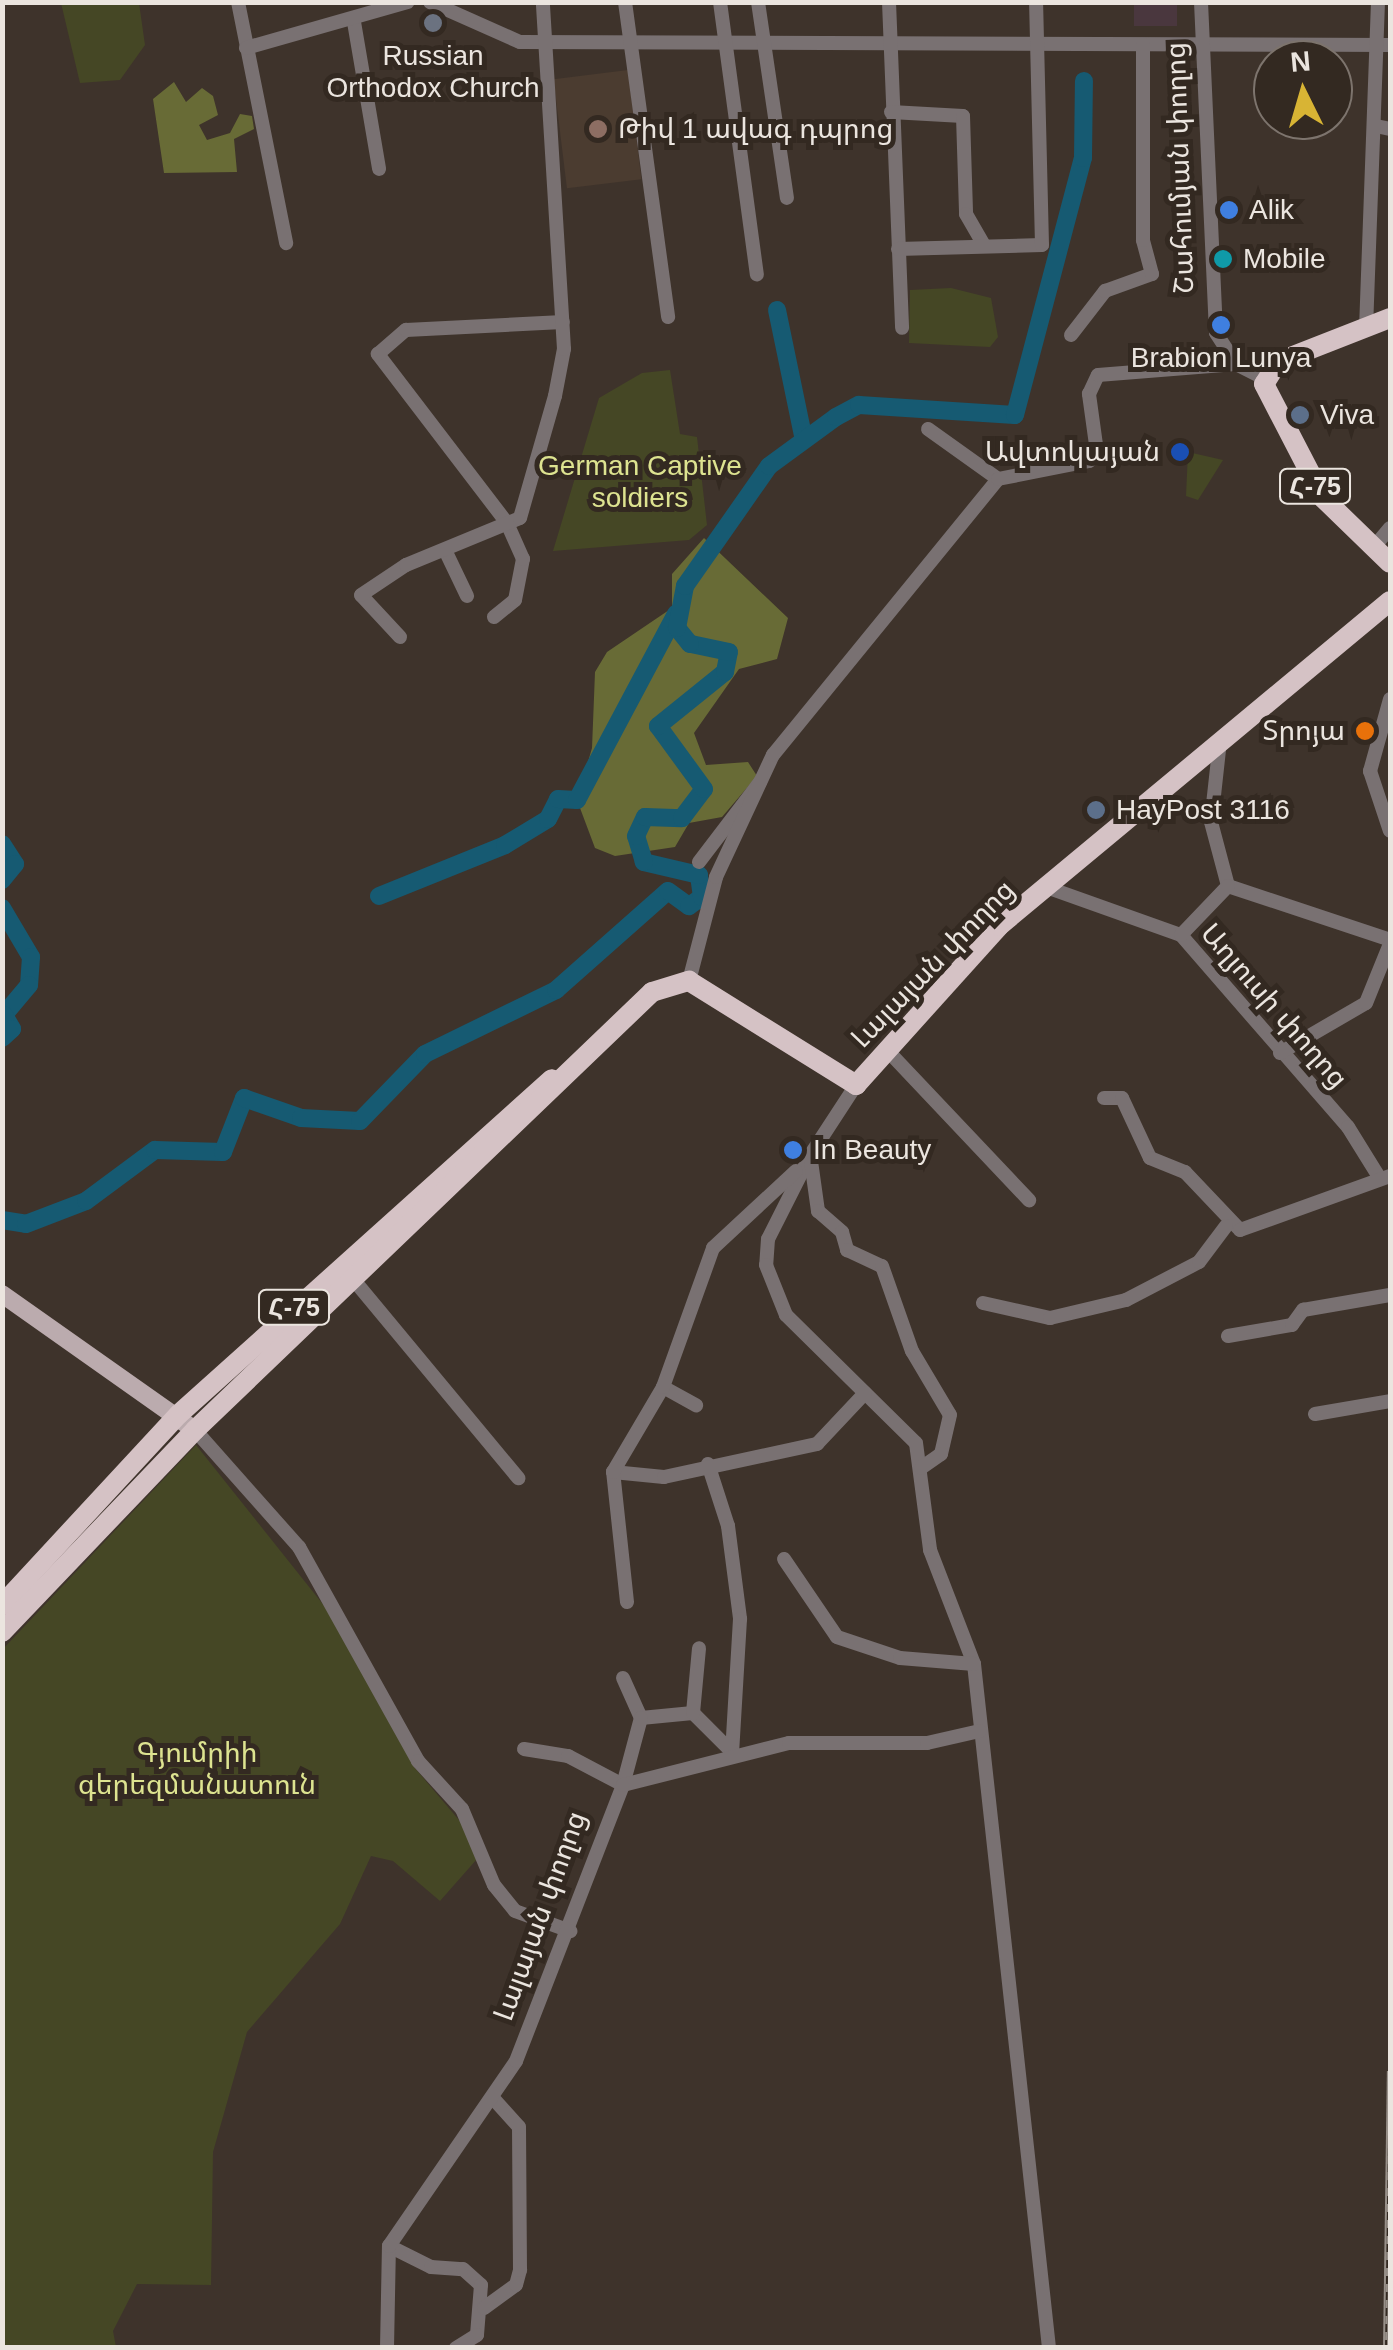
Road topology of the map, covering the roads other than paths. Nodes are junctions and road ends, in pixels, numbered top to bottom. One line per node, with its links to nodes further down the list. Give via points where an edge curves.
1 (238, 2): 22 (street)
2 (408, 2): 12 (street)
3 (430, 2): 16 (street, via 502,38)
4 (543, 2): 16 (street)
5 (624, 2): 13 (street)
6 (720, 2): 14 (street)
7 (758, 2): 15 (street)
8 (889, 2): 17 (street)
9 (1036, 2): 20 (street)
10 (1201, 2): 21 (street, Շահումյան փողոց)
11 (1378, 2): 19 (street)
12 (354, 22): 22 (street); 25 (street)
13 (630, 38): 14 (street); 16 (street); 31 (street)
14 (725, 40): 15 (street); 30 (street)
15 (763, 40): 17 (street); 26 (street)
16 (545, 41): 33 (street)
17 (890, 43): 20 (street); 23 (street)
18 (1143, 45): 20 (street); 21 (street); 36 (street, via 1143,240 1152,274 1104,291)
19 (1384, 45): 21 (street); 24 (street)
20 (1038, 46): 28 (street, via 1042,245)
21 (1202, 46): 37 (street, Շահումյան փողոց, via 1206,253 1216,333)
22 (246, 48): 27 (street)
23 (892, 112): 28 (street, via 963,116 966,214); 29 (street)
24 (1383, 127): 35 (street)
25 (379, 169)
26 (787, 198)
27 (286, 244)
28 (983, 244): 29 (street)
29 (898, 248): 34 (street)
30 (757, 274)
31 (668, 317)
32 (1390, 318): 35 (highway)
33 (564, 322): 41 (street, via 538,459 520,518); 41 (street, via 406,330 378,354)
34 (902, 328)
35 (1366, 329): 38 (highway, via 1278,362)
36 (1071, 336)
37 (1236, 364): 38 (street); 40 (street, via 1098,376 1089,394 1099,432 1089,461)
38 (1264, 378): 43 (highway, Հ-75, via 1323,498)
39 (928, 429): 40 (street)
40 (998, 479): 52 (street)
41 (507, 522): 44 (street); 48 (street, via 524,559 515,600)
42 (1390, 528): 43 (street)
43 (1374, 547): 45 (highway, Հ-75)
44 (445, 550): 46 (street); 49 (street, via 361,595)
45 (1390, 563)
46 (467, 596)
47 (1390, 601): 51 (highway, Լալայան փողոց)
48 (494, 618)
49 (400, 637)
50 (1390, 700): 53 (street, via 1370,771)
51 (1220, 741): 55 (street, via 1212,822); 56 (highway, Լալայան փողոց)
52 (761, 782): 54 (street); 59 (street, via 716,877)
53 (1390, 831)
54 (699, 862)
55 (1228, 886): 57 (street); 58 (street)
56 (1046, 887): 57 (street, Աղյուսի փողոց); 61 (highway, Լալայան փողոց)
57 (1181, 936): 62 (street, Աղյուսի փողոց)
58 (1390, 942): 62 (street, via 1366,1003)
59 (689, 981): 60 (highway, Հ-75, via 652,992); 63 (highway)
60 (609, 1034): 69 (highway, Հ-75); 78 (highway, Հ-75, via 480,1134)
61 (887, 1050): 63 (highway, Լալայան փողոց); 67 (street)
62 (1280, 1052): 66 (street, Աղյուսի փողոց)
63 (856, 1085): 65 (street, Լալայան փողոց)
64 (1104, 1098): 68 (street, via 1122,1098 1150,1158 1185,1172)
65 (811, 1154): 74 (street, Լալայան փողոց, via 752,1220 713,1248); 75 (street, Լալայան փողոց, via 768,1240 770,1291); 82 (street, via 818,1212 842,1232 846,1250 882,1266 912,1351 950,1415 941,1454)
66 (1384, 1176): 68 (street, Աղյուսի փողոց, via 1240,1230)
67 (1029, 1200)
68 (1226, 1226): 72 (street, via 1199,1262 1126,1300 1050,1318)
69 (353, 1278): 80 (highway, Հ-75); 84 (street)
70 (2, 1294): 78 (main road)
71 (1390, 1295): 73 (street, via 1303,1310 1292,1325)
72 (983, 1303)
73 (1228, 1336)
74 (662, 1387): 77 (street); 83 (street, Լալայան փողոց)
75 (865, 1392): 81 (street, via 831,1438); 82 (street, Լալայան փողոց, via 905,1426)
76 (1390, 1401): 79 (street)
77 (696, 1404)
78 (178, 1414): 80 (main road); 87 (highway, Հ-75)
79 (1315, 1414)
80 (194, 1430): 88 (highway, Հ-75); 98 (street, via 298,1547 418,1762 462,1809 494,1885 515,1910)
81 (708, 1464): 83 (street, via 664,1477); 96 (street, via 728,1526 740,1618)
82 (921, 1468): 90 (street, Լալայան փողոց, via 930,1550)
83 (613, 1472): 86 (street)
84 (518, 1478)
85 (784, 1560): 90 (street, via 837,1637 900,1658)
86 (627, 1602)
87 (2, 1604)
88 (2, 1632)
89 (699, 1648): 92 (street)
90 (974, 1664): 94 (street, Լալայան փողոց)
91 (623, 1678): 93 (street)
92 (692, 1714): 93 (street); 96 (street)
93 (641, 1718): 97 (street, Լալայան փողոց)
94 (980, 1732): 96 (street, via 927,1743 833,1740); 104 (street, Լալայան փողոց)
95 (524, 1750): 97 (street, via 568,1756)
96 (732, 1752): 97 (street)
97 (623, 1785): 98 (street, Լալայան փողոց)
98 (570, 1931): 99 (street, Լալայան փողոց)
99 (492, 2098): 100 (street, Լալայան փողոց); 101 (street, via 519,2127 520,2270 516,2285)
100 (389, 2246): 101 (street, via 432,2267 463,2269 481,2285); 102 (street)
101 (484, 2308): 103 (street, via 476,2335)
102 (387, 2348)
103 (456, 2348)
104 (1049, 2348)

